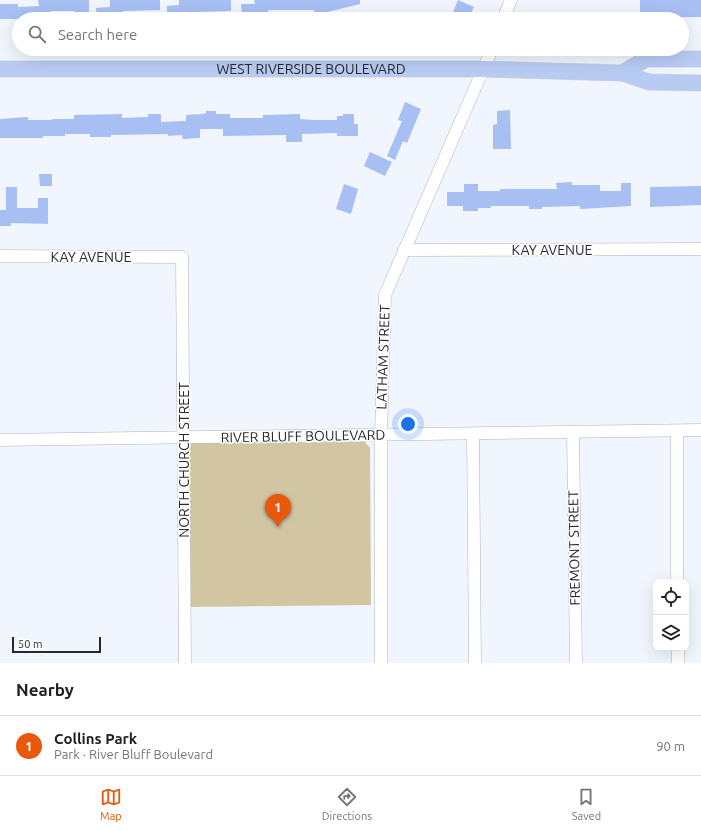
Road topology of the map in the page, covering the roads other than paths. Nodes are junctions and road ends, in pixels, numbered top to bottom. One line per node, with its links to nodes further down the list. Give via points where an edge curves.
1 (511, 0): 2 (street)
2 (506, 12)
3 (489, 56): 6 (street, LATHAM STREET)
4 (701, 59): 7 (main road, via 646,59)
5 (0, 69): 6 (main road, WEST RIVERSIDE BOULEVARD)
6 (484, 69): 7 (main road, WEST RIVERSIDE BOULEVARD); 10 (street, LATHAM STREET)
7 (622, 73): 8 (main road, WEST RIVERSIDE BOULEVARD, via 649,82)
8 (701, 83)
9 (701, 249): 10 (street, KAY AVENUE)
10 (404, 250): 17 (street, LATHAM STREET, via 385,296)
11 (0, 256): 12 (street, KAY AVENUE)
12 (182, 257): 18 (street, NORTH CHURCH STREET)
13 (701, 430): 14 (street, RIVER BLUFF BOULEVARD)
14 (677, 431): 15 (street, RIVER BLUFF BOULEVARD); 20 (street)
15 (573, 432): 16 (street, RIVER BLUFF BOULEVARD); 25 (street, FREMONT STREET)
16 (473, 434): 17 (street, RIVER BLUFF BOULEVARD); 24 (street)
17 (381, 435): 18 (street, RIVER BLUFF BOULEVARD); 23 (street, LATHAM STREET)
18 (184, 438): 19 (street, RIVER BLUFF BOULEVARD); 22 (street, NORTH CHURCH STREET)
19 (0, 440)
20 (677, 579)
21 (678, 651): 26 (street)
22 (184, 663)
23 (381, 663)
24 (476, 663)
25 (576, 663)
26 (678, 663)

